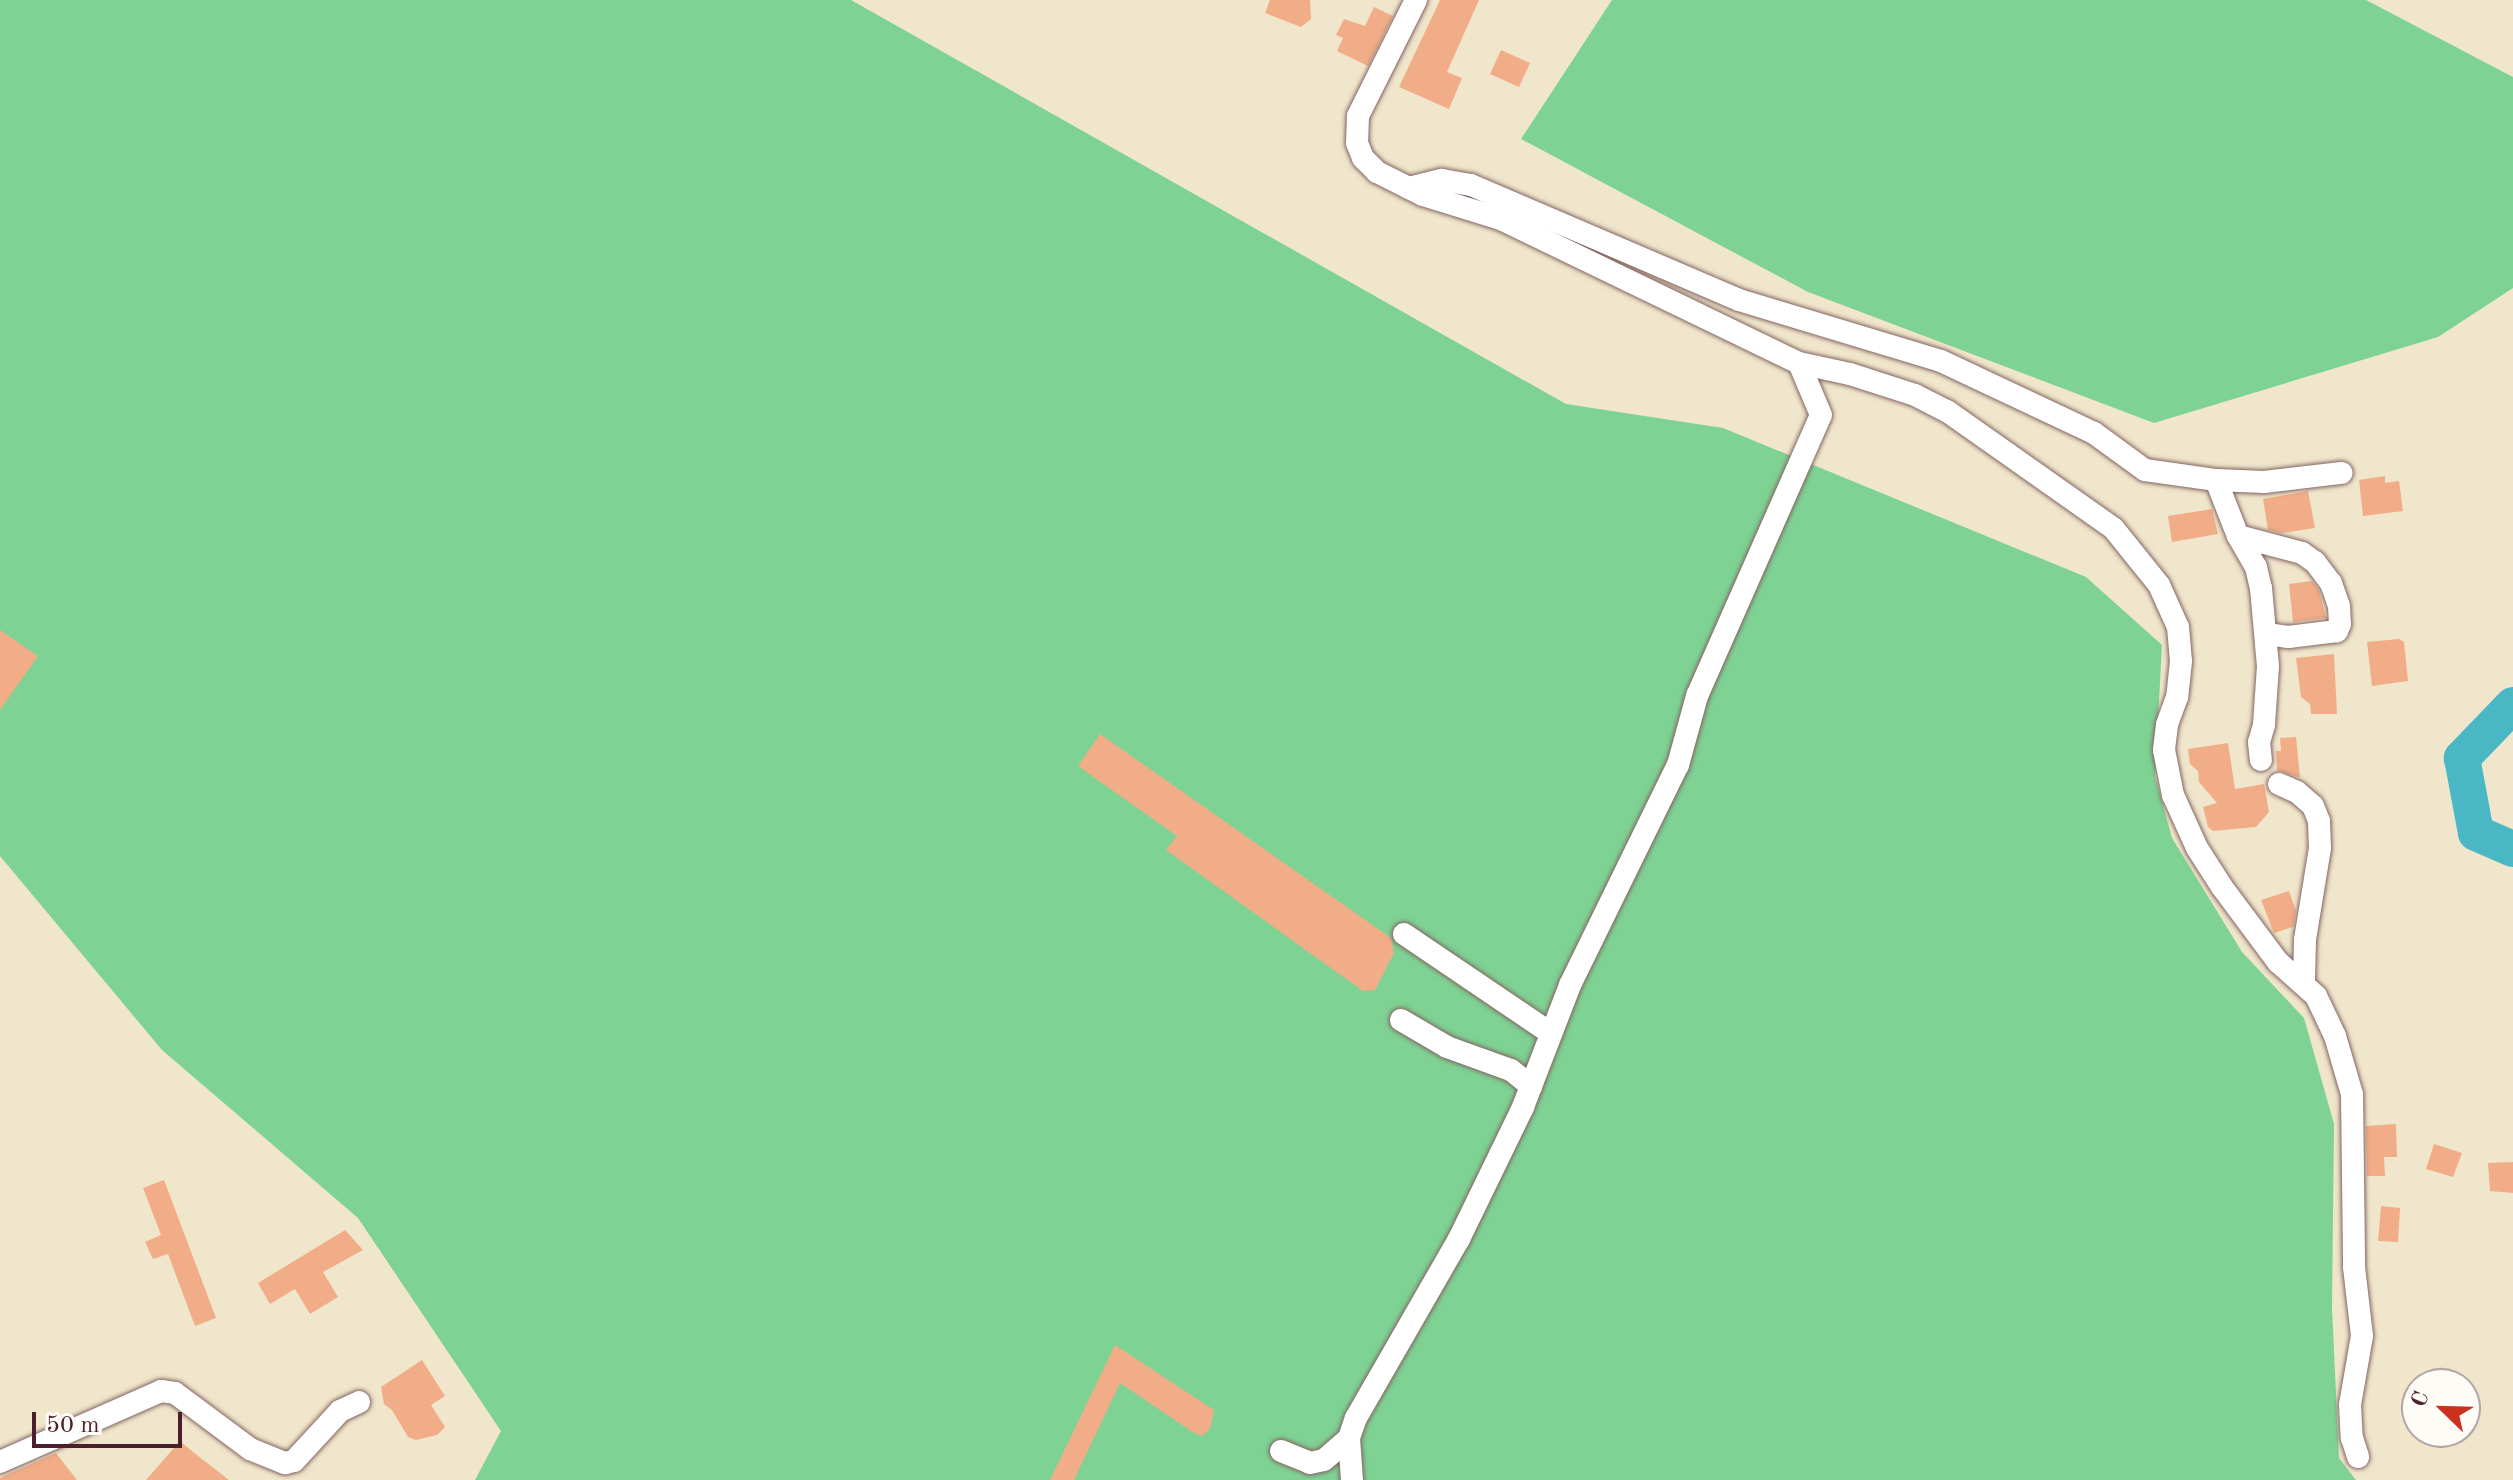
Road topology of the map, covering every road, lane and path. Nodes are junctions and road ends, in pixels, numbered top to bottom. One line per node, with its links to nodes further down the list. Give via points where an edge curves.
1 (1416, 0): 2 (street, via 1358,116 1360,150 1377,172)
2 (1409, 188): 3 (street, via 1501,219); 5 (street, via 1442,180 1471,185 1739,300 1941,361 2094,433 2145,470)
3 (1799, 363): 11 (street, via 1915,395 1947,411 2114,529 2141,559 2178,627 2177,697 2164,750 2173,795 2222,887 2278,962); 13 (street, via 1821,415 1697,696 1678,765)
4 (2341, 473): 5 (street, via 2264,482)
5 (2216, 480): 6 (street)
6 (2238, 536): 7 (street, via 2256,567); 7 (street, via 2302,553 2315,562 2339,606 2337,631)
7 (2266, 634): 8 (street)
8 (2261, 760)
9 (2279, 784): 11 (street, via 2313,806 2319,821)
10 (1404, 934): 13 (street)
11 (2304, 981): 18 (street, via 2335,1036 2352,1094 2354,1267 2362,1336 2350,1405)
12 (1401, 1020): 14 (street, via 1447,1047 1511,1070)
13 (1550, 1033): 14 (street)
14 (1531, 1086): 16 (street, via 1459,1239)
15 (359, 1402): 19 (street, via 340,1411 294,1461 285,1463 250,1449 175,1393 161,1391)
16 (1349, 1438): 17 (street, via 1324,1460 1310,1463); 20 (street)
17 (1281, 1451)
18 (2358, 1457)
19 (0, 1462)
20 (1352, 1480)

